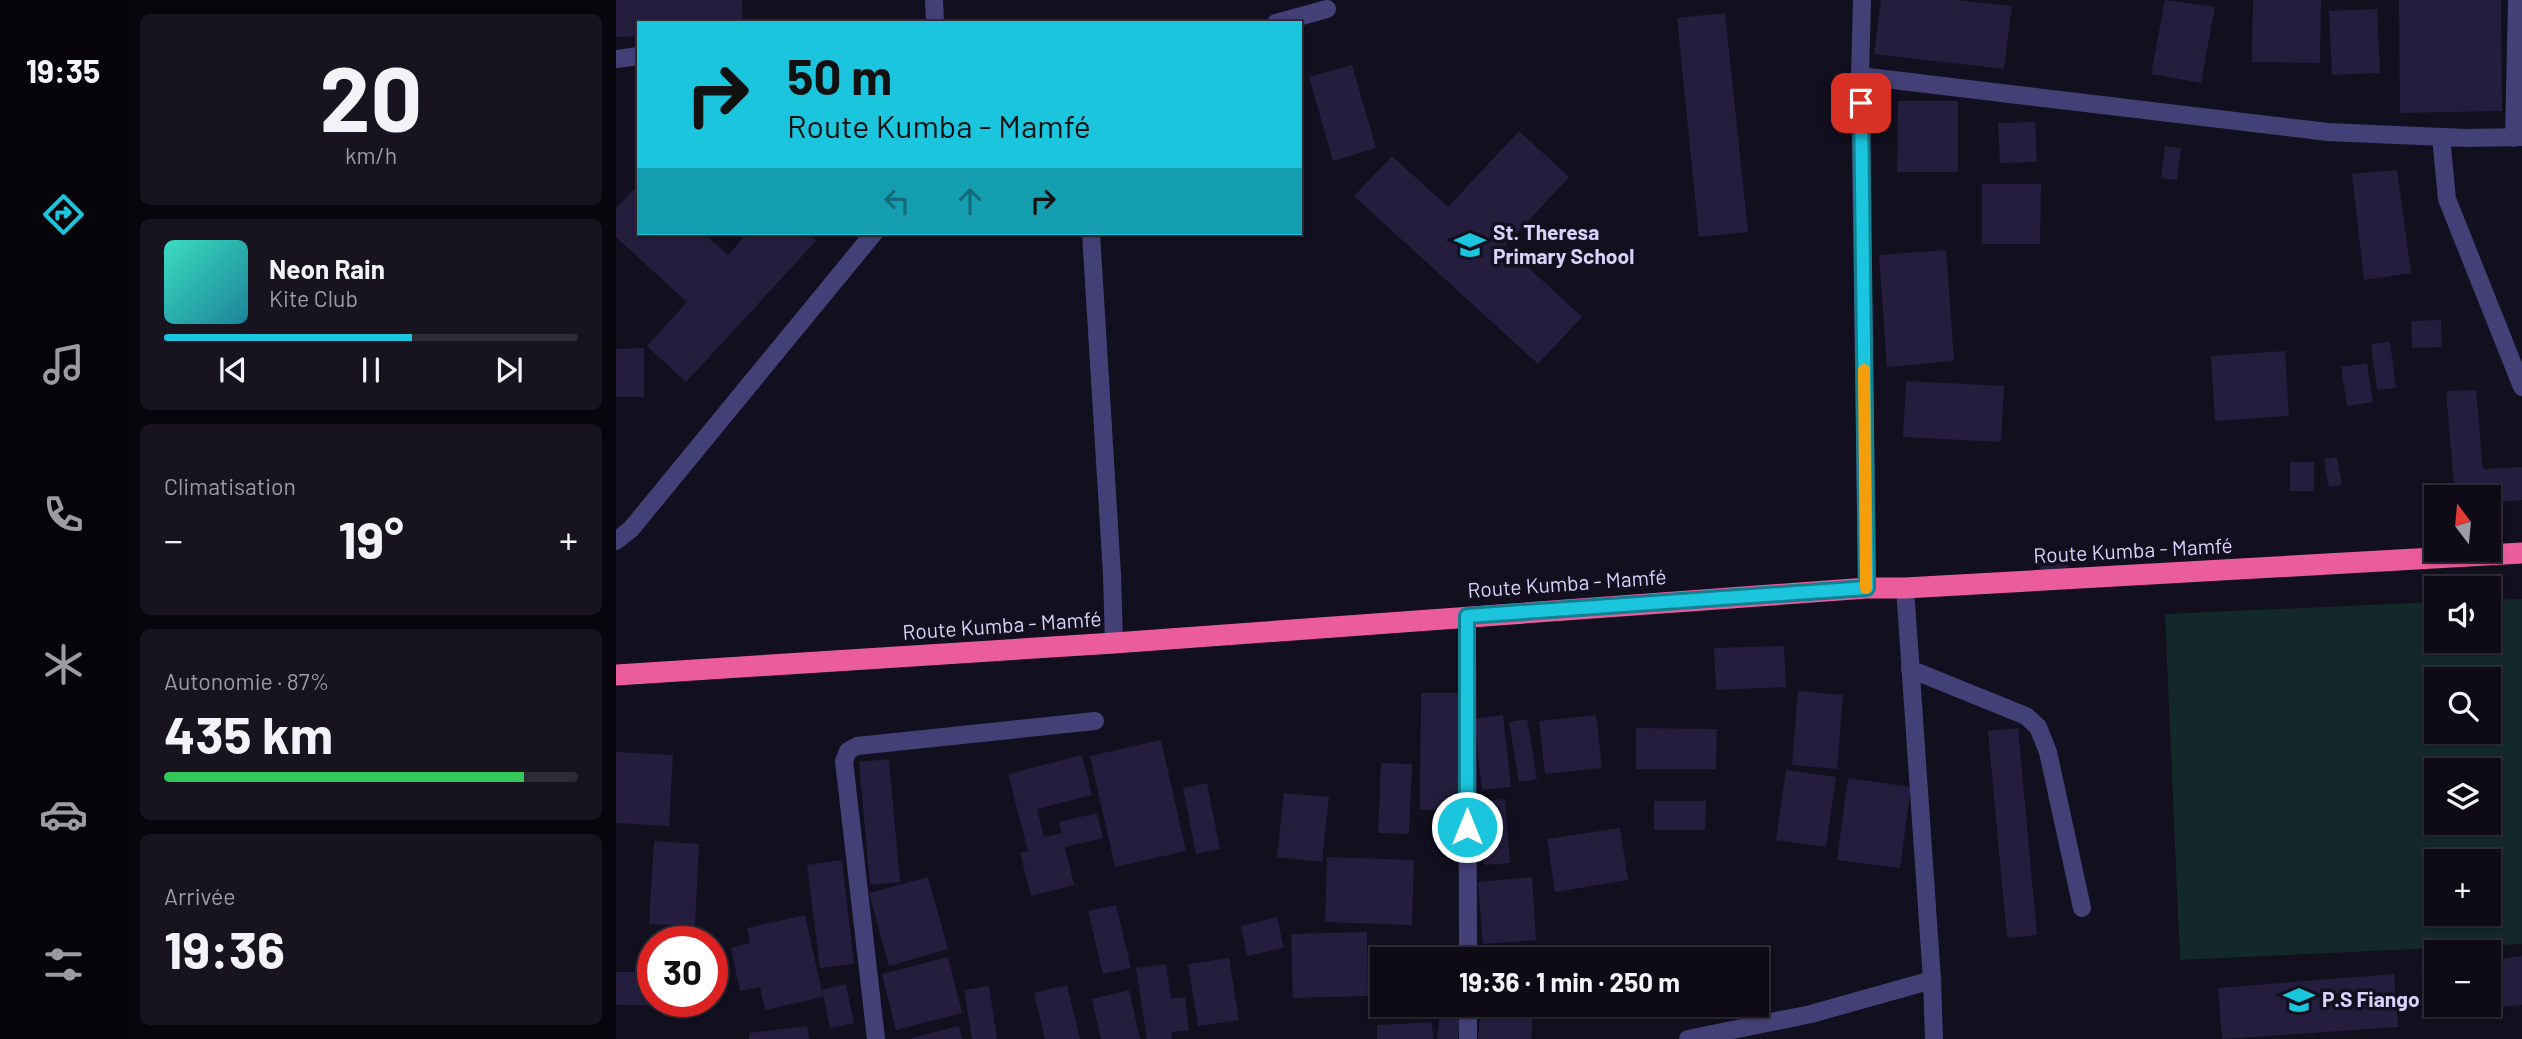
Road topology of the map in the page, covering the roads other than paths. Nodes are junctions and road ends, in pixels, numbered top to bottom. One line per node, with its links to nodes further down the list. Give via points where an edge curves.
1 (934, 0): 5 (street)
2 (1862, 0): 9 (street)
3 (2517, 0): 11 (street)
4 (1327, 9): 6 (street)
5 (935, 21)
6 (1283, 21)
7 (637, 56): 8 (street)
8 (616, 59)
9 (1860, 76): 10 (street, via 2328,132); 17 (street)
10 (2441, 137): 11 (street); 14 (street, via 2447,199)
11 (2518, 137)
12 (872, 235): 15 (street, via 631,529)
13 (1091, 235): 20 (street)
14 (2522, 387)
15 (616, 541)
16 (2522, 553): 18 (highway, Route Kumba - Mamfé)
17 (1867, 588): 18 (highway, Route Kumba - Mamfé); 19 (highway, Route Kumba - Mamfé)
18 (1905, 588): 21 (street)
19 (1467, 616): 20 (highway, Route Kumba - Mamfé); 25 (street)
20 (1114, 643): 22 (highway, Route Kumba - Mamfé)
21 (1910, 669): 24 (street, via 2026,716 2038,727 2049,752); 26 (street)
22 (616, 676)
23 (1095, 721): 28 (street, via 858,746 848,751 844,761)
24 (2081, 908)
25 (1468, 947)
26 (1932, 980): 30 (street, via 1811,1014); 31 (street)
27 (1468, 1017): 29 (street)
28 (876, 1039)
29 (1468, 1039)
30 (1688, 1039)
31 (1934, 1039)

